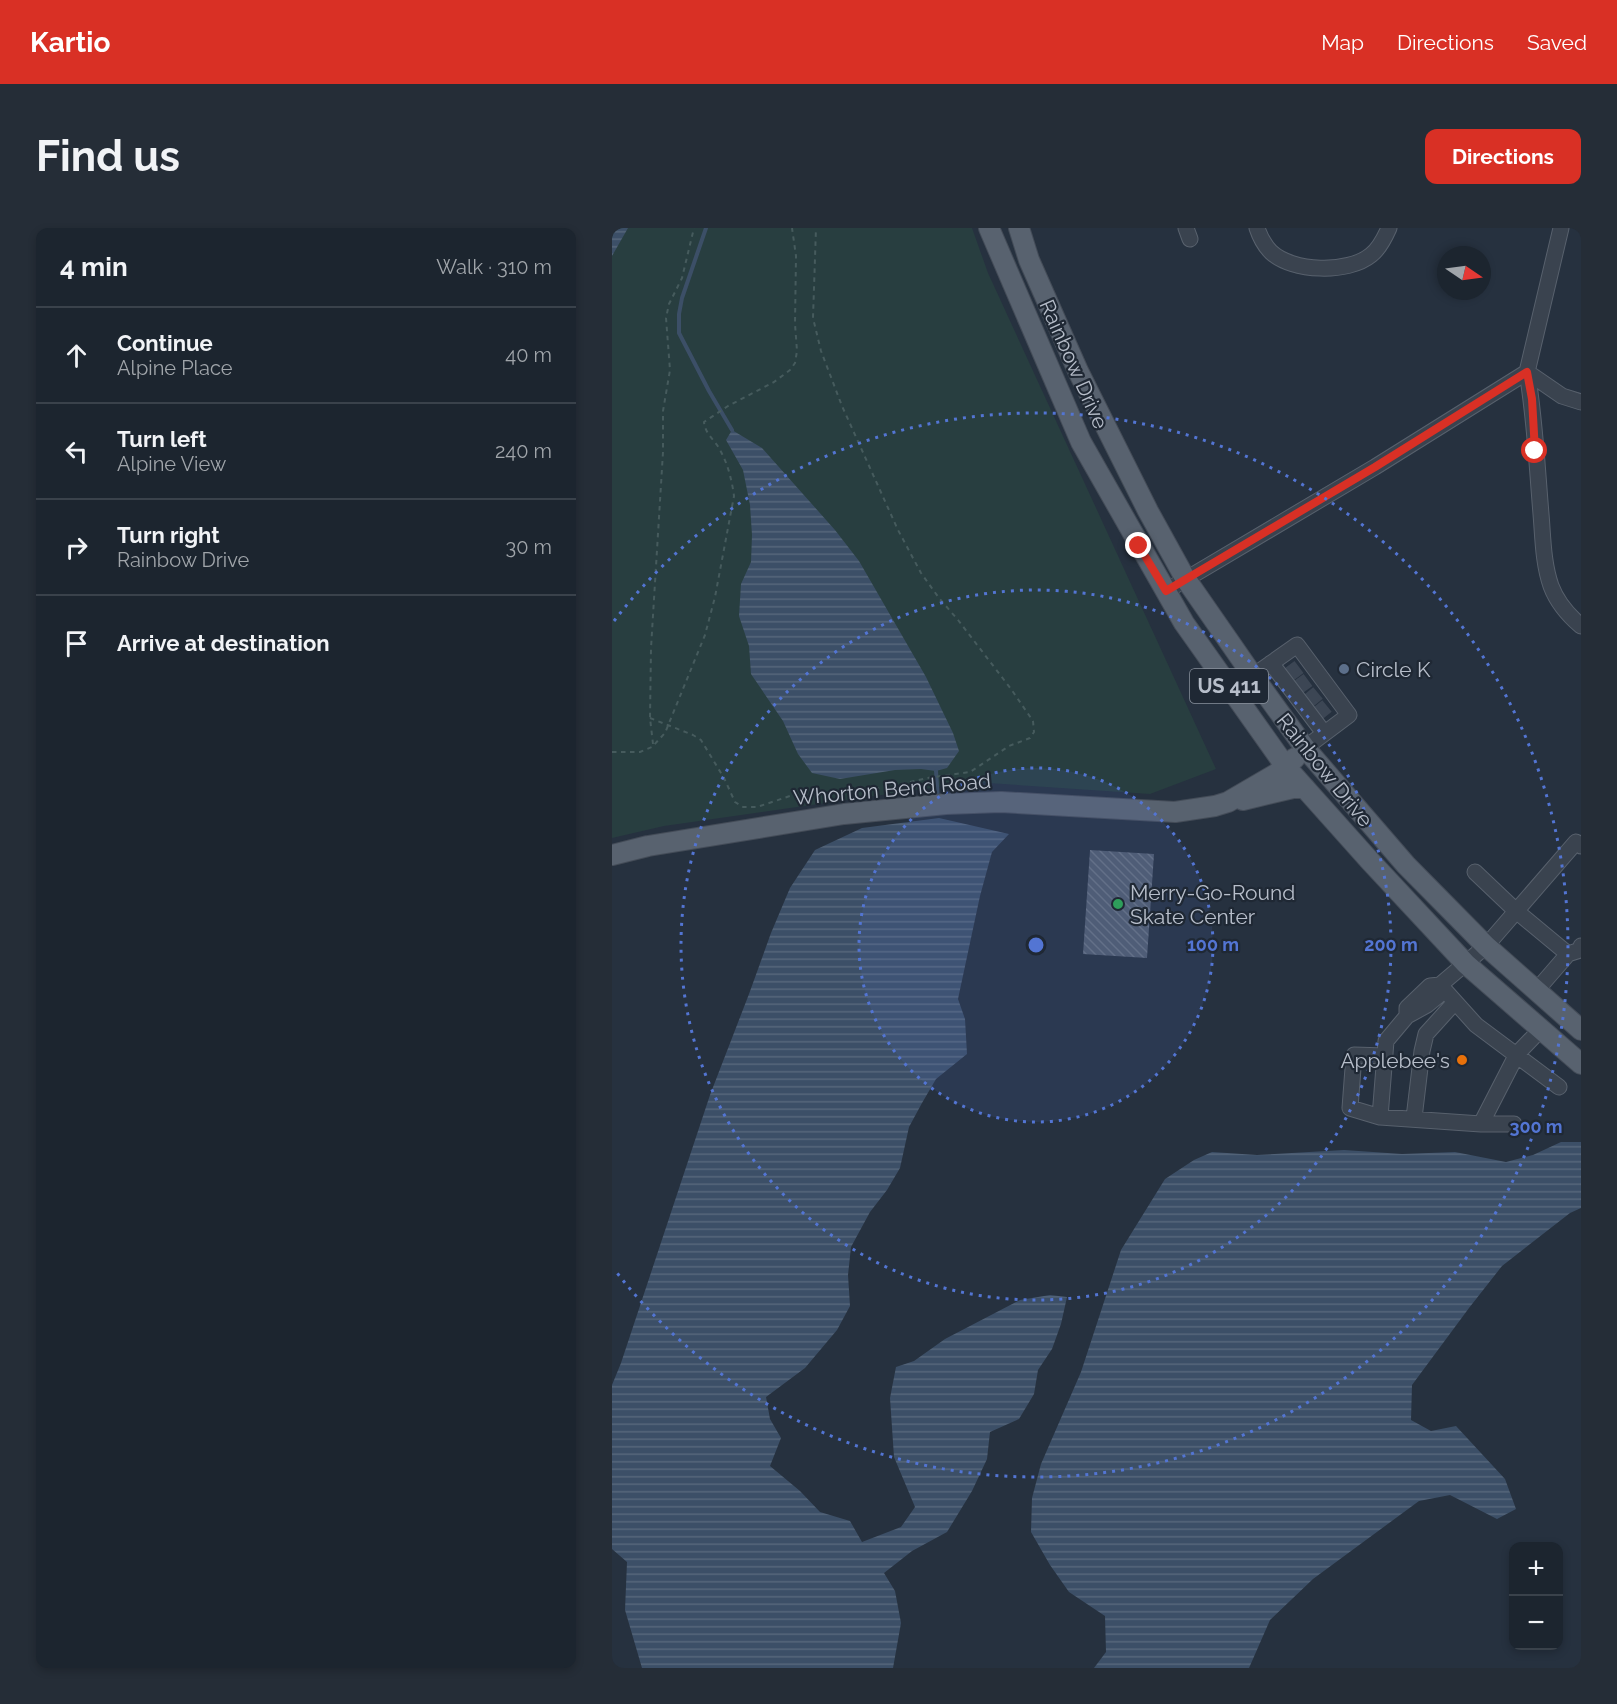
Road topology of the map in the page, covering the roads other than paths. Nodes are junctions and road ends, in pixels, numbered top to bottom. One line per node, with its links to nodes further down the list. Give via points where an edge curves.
1 (989, 228): 9 (main road, Rainbow Drive / US 411, via 1082,442)
2 (1019, 228): 8 (main road, Rainbow Drive / US 411, via 1029,260 1078,370)
3 (1257, 228): 4 (street, via 1271,252 1285,261 1339,269 1371,255)
4 (1389, 228)
5 (1561, 228): 6 (street)
6 (1527, 372): 7 (street, via 1562,396); 8 (street); 10 (street, via 1544,557 1558,600)
7 (1581, 402)
8 (1185, 579): 9 (street); 12 (main road, Rainbow Drive / US 411)
9 (1166, 591): 17 (main road, Rainbow Drive / US 411, via 1184,623)
10 (1581, 626)
11 (1271, 663): 12 (street); 13 (street); 13 (street, via 1297,645)
12 (1253, 676): 16 (main road, Rainbow Drive / US 411)
13 (1299, 677): 14 (street); 14 (street)
14 (1319, 703): 15 (street); 15 (street, via 1349,715)
15 (1324, 733): 16 (street)
16 (1305, 748): 17 (main road, Whorton Bend Road); 24 (main road, Rainbow Drive / US 411, via 1406,865)
17 (1286, 767): 18 (main road, Rainbow Drive / US 411); 19 (main road, Whorton Bend Road)
18 (1305, 788): 19 (main road); 26 (main road, Rainbow Drive / US 411)
19 (1228, 802): 21 (main road, Whorton Bend Road, via 1176,812 1001,802 946,804 844,814 657,844)
20 (1581, 846): 23 (street, via 1576,842)
21 (612, 855)
22 (1475, 872): 23 (street)
23 (1515, 910): 24 (street); 25 (street)
24 (1486, 945): 26 (street); 28 (main road, Rainbow Drive / US 411)
25 (1575, 950): 28 (street)
26 (1466, 964): 27 (street); 30 (main road, Rainbow Drive / US 411)
27 (1440, 985): 29 (street); 33 (street, via 1430,986 1407,1008 1407,1016 1386,1041)
28 (1536, 991): 31 (main road, Rainbow Drive / US 411)
29 (1455, 1002): 32 (street, via 1476,1025); 37 (street, via 1426,1034)
30 (1541, 1029): 32 (street); 34 (main road, Rainbow Drive / US 411)
31 (1581, 1030)
32 (1517, 1054): 35 (street); 38 (street)
33 (1385, 1056): 36 (street); 36 (street, via 1354,1055 1353,1065 1350,1108)
34 (1581, 1064)
35 (1559, 1087)
36 (1380, 1117): 37 (street)
37 (1414, 1118): 38 (street)
38 (1481, 1124): 39 (street)
39 (1514, 1124)

